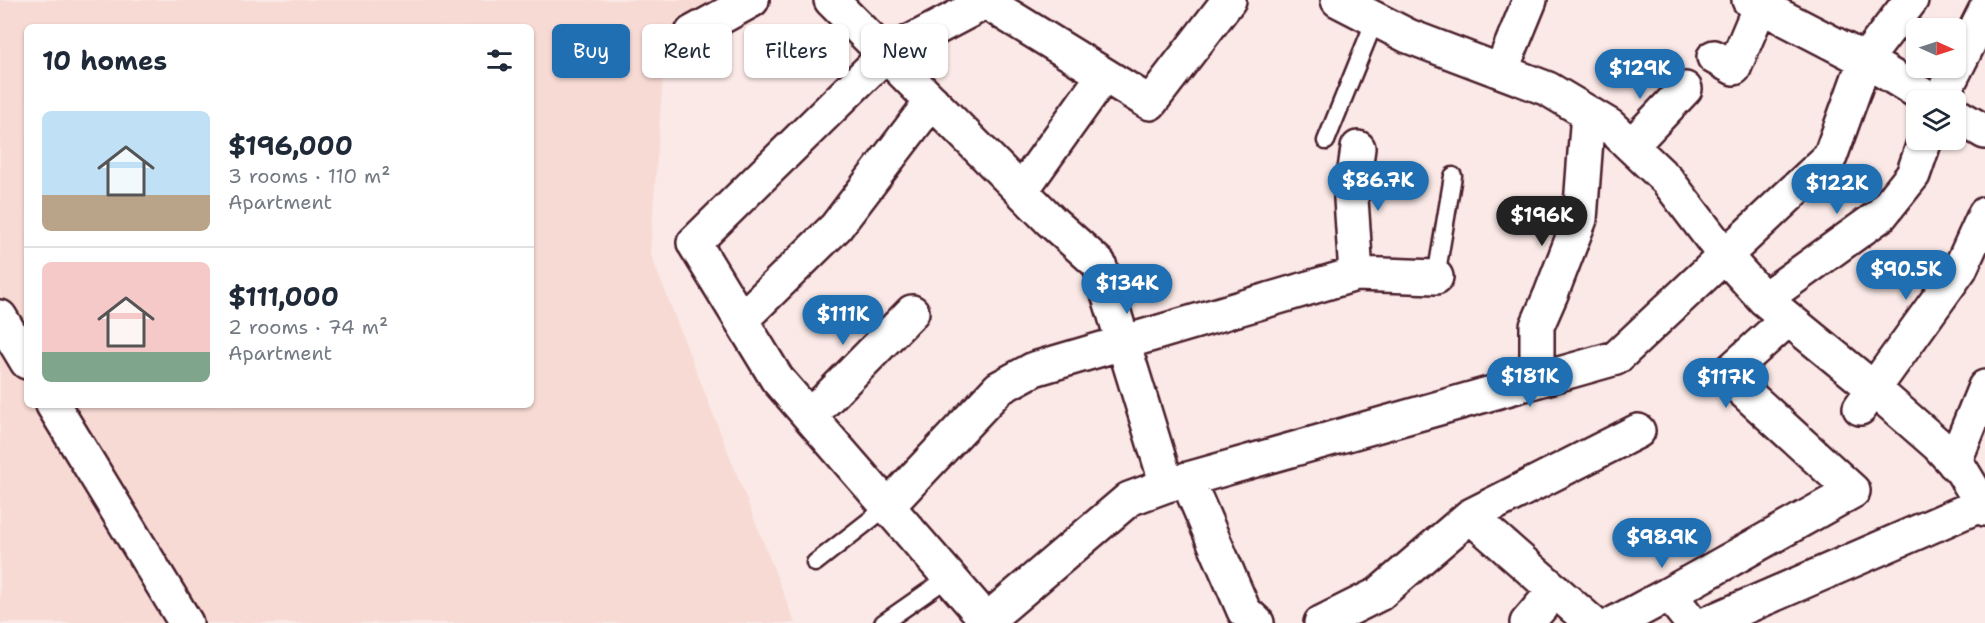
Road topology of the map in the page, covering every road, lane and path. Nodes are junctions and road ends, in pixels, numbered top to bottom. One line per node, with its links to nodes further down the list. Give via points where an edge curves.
1 (752, 0): 11 (street)
2 (831, 0): 13 (street)
3 (1229, 0): 17 (street, via 1150,103)
4 (1338, 0): 10 (street)
5 (1530, 0): 16 (street)
6 (1911, 0): 15 (street)
7 (986, 1): 12 (street); 17 (street)
8 (1758, 2): 14 (street, via 1734,68); 15 (street)
9 (1985, 11): 22 (street)
10 (1375, 20): 16 (street); 27 (lane)
11 (708, 24)
12 (943, 24)
13 (861, 31)
14 (1714, 57)
15 (1865, 60): 21 (street); 34 (street, via 1830,158)
16 (1501, 71): 24 (street, via 1548,89)
17 (1104, 75): 32 (street)
18 (862, 78): 40 (street, via 694,243)
19 (908, 78): 23 (street)
20 (1685, 89): 28 (street)
21 (1914, 90)
22 (1945, 90)
23 (932, 101): 32 (street); 40 (street, via 836,227)
24 (1588, 113): 28 (street, via 1610,126); 43 (street, via 1580,219 1537,326)
25 (1966, 121): 26 (street)
26 (1985, 132)
27 (1326, 141)
28 (1631, 146): 34 (street, via 1667,180)
29 (1358, 148): 35 (street, via 1351,199)
30 (1921, 150): 37 (street, via 1913,174 1881,215)
31 (1453, 176): 36 (lane)
32 (1021, 191): 41 (street, via 1099,264)
33 (1985, 214): 45 (street, via 1960,269)
34 (1725, 256): 37 (street); 43 (street, via 1616,358)
35 (1356, 274): 36 (street); 41 (street)
36 (1436, 277)
37 (1776, 309): 45 (street); 57 (street, via 1726,375 1853,490)
38 (912, 312): 47 (street)
39 (0, 317): 42 (street)
40 (741, 320): 47 (street, via 777,379)
41 (1123, 343): 50 (street); 51 (street, via 1034,369 999,388)
42 (24, 357)
43 (1537, 380): 50 (street)
44 (1985, 387): 49 (street)
45 (1867, 399): 49 (street, via 1938,445)
46 (55, 408): 60 (street)
47 (810, 416): 51 (street)
48 (1638, 431): 53 (street)
49 (1954, 463): 52 (street)
50 (1177, 482): 58 (street); 59 (street, via 1130,499)
51 (888, 506): 54 (lane); 55 (street)
52 (1984, 507): 67 (street)
53 (1470, 516): 56 (street); 62 (street, via 1379,594)
54 (815, 563)
55 (949, 577): 59 (street); 61 (lane)
56 (1555, 590): 63 (street); 64 (street)
57 (1669, 594): 65 (street); 66 (street)
58 (1243, 619)
59 (988, 621)
60 (186, 623)
61 (883, 623)
62 (1320, 623)
63 (1527, 623)
64 (1592, 623)
65 (1615, 623)
66 (1692, 623)
67 (1708, 623)

